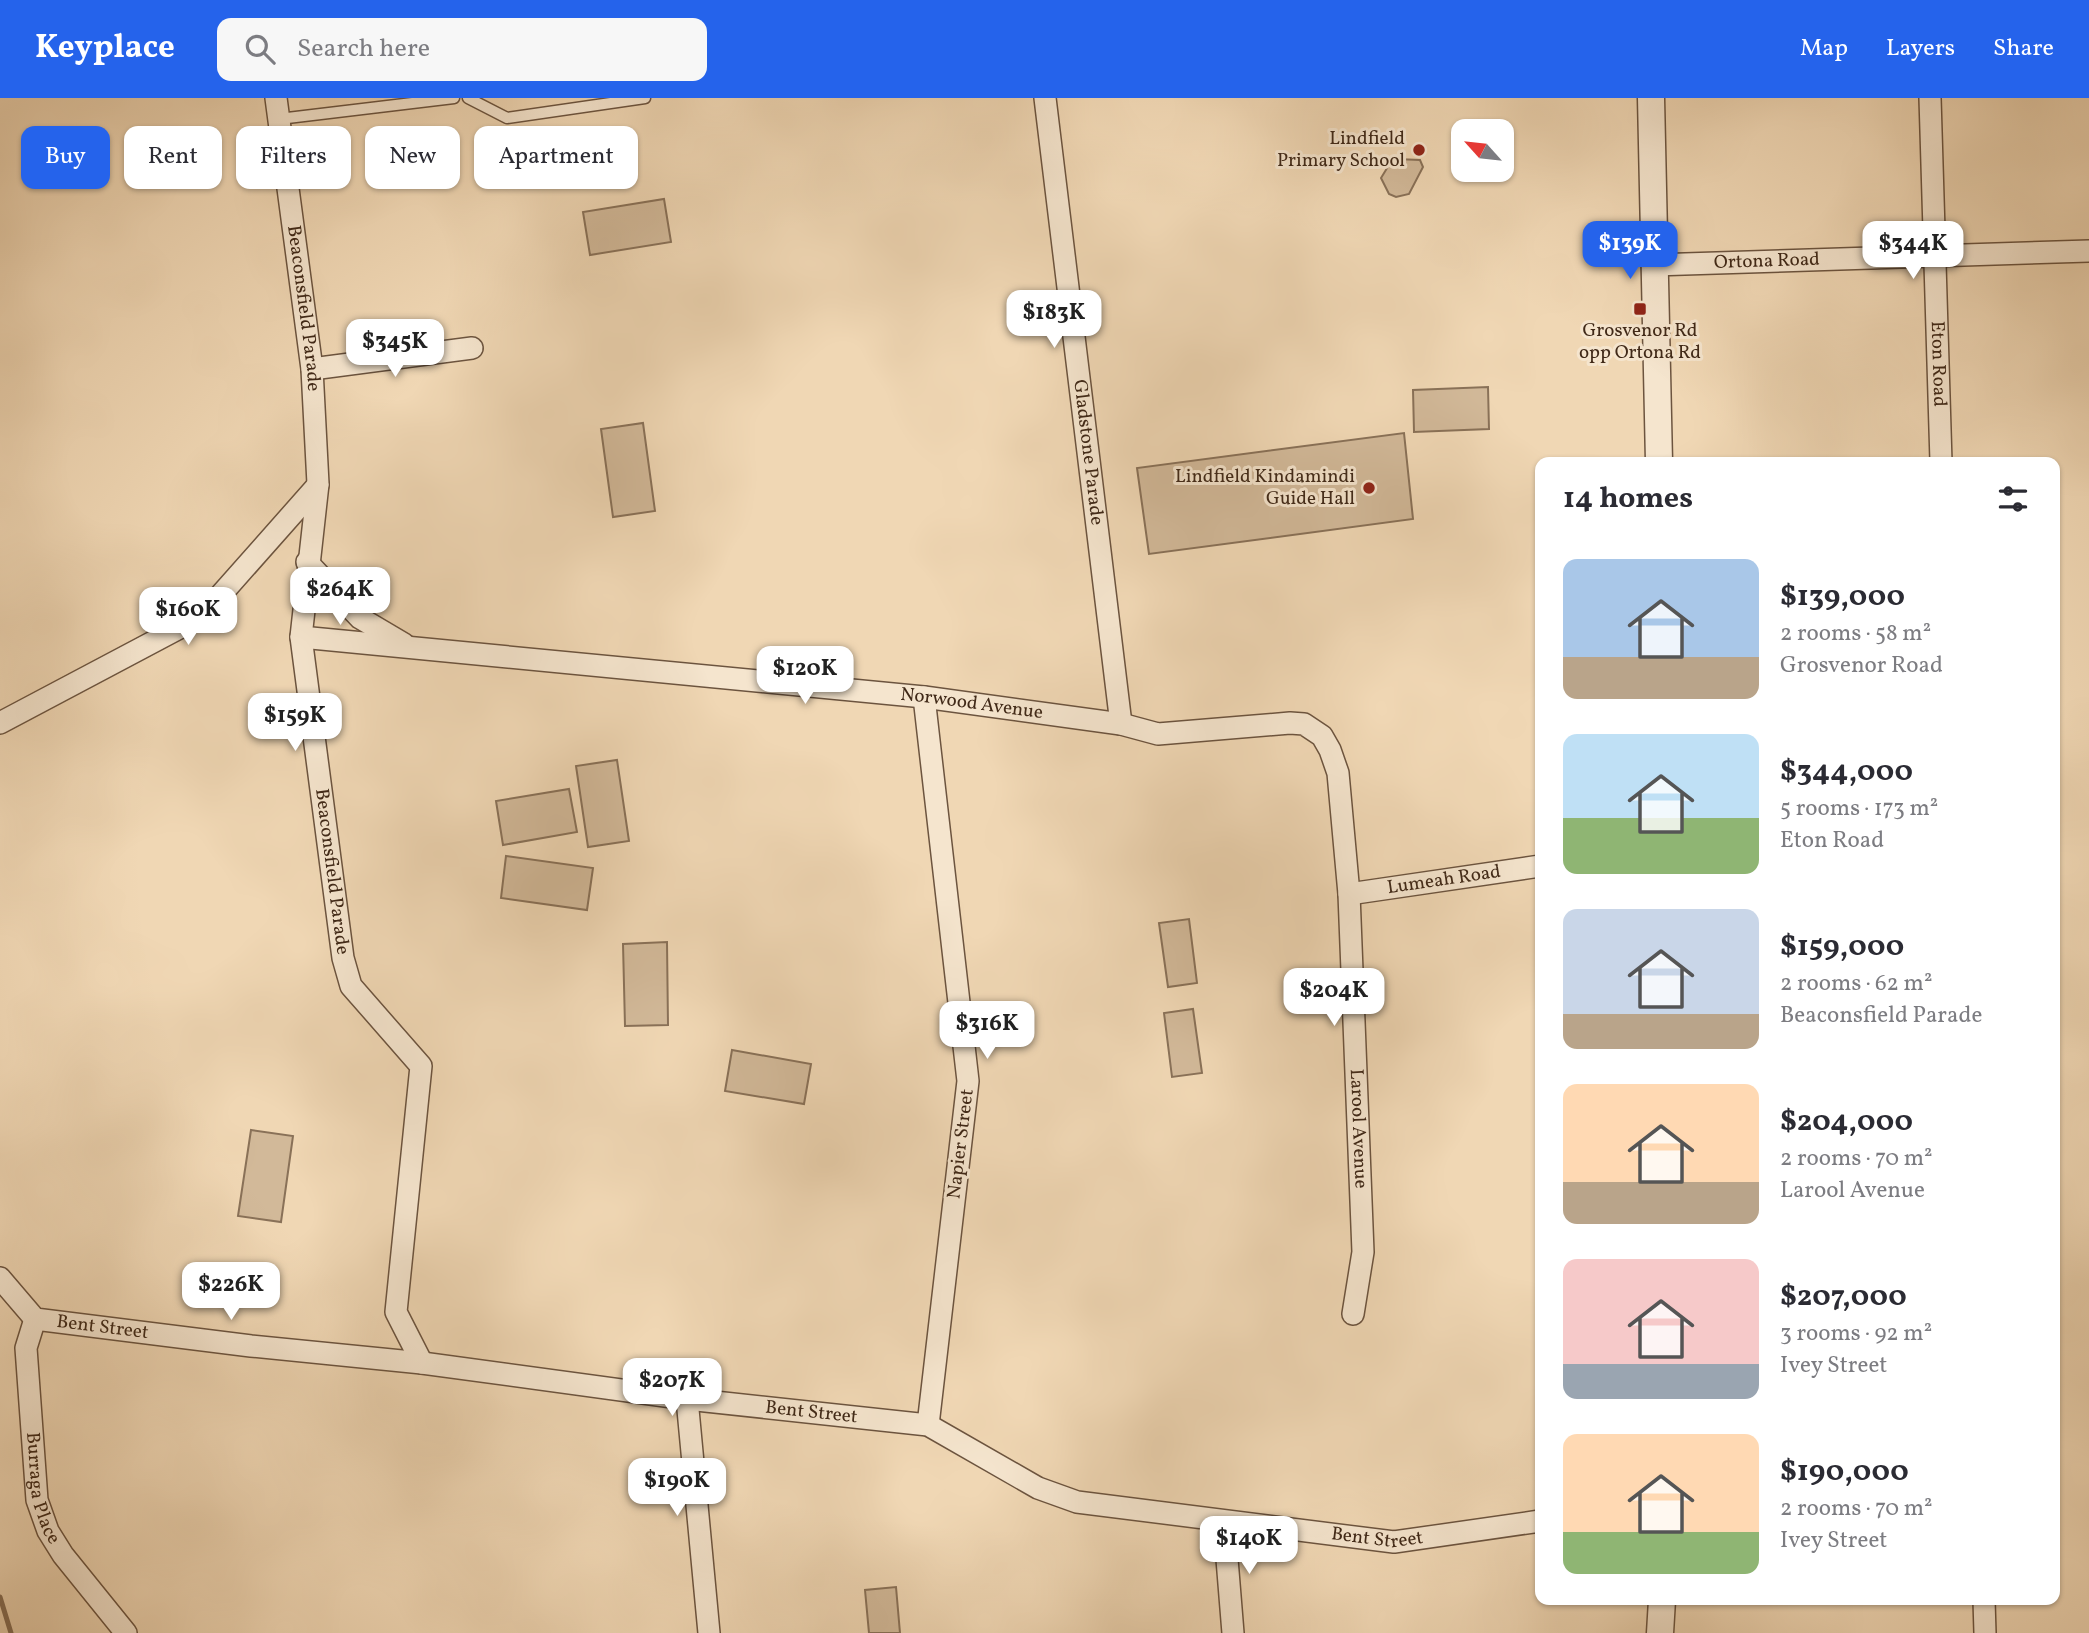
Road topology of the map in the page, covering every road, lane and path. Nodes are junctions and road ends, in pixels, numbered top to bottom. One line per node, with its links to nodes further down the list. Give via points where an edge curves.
1 (276, 98): 8 (street, Beaconsfield Parade)
2 (454, 98): 8 (lane)
3 (468, 98): 4 (lane, via 507,118)
4 (645, 98)
5 (1045, 98): 22 (street, Gladstone Parade)
6 (1651, 98): 11 (street)
7 (1930, 98): 10 (street, Eton Road)
8 (278, 120): 13 (street, Beaconsfield Parade)
9 (2089, 251): 10 (street, Ortona Road)
10 (1933, 257): 11 (street, Ortona Road); 15 (street, Eton Road)
11 (1653, 265): 14 (street)
12 (472, 348): 13 (street)
13 (312, 369): 16 (street, Beaconsfield Parade)
14 (1659, 457)
15 (1941, 457)
16 (318, 484): 17 (street, Beaconsfield Parade); 21 (street, via 202,616)
17 (307, 562): 18 (street, Beaconsfield Parade); 19 (street, Norwood Avenue, via 360,618)
18 (301, 636): 19 (street, Norwood Avenue); 29 (street, Beaconsfield Parade, via 343,958 351,986 421,1066 396,1312)
19 (408, 647): 20 (street, Norwood Avenue)
20 (924, 697): 22 (street, Norwood Avenue); 31 (street, Napier Street, via 968,1081)
21 (0, 723)
22 (1121, 724): 23 (street, Norwood Avenue, via 1158,734 1290,723 1304,724)
23 (1322, 736): 25 (street, Larool Avenue, via 1338,773)
24 (1535, 867): 25 (street, Lumeah Road)
25 (1349, 894): 27 (street, Larool Avenue, via 1363,1252)
26 (0, 1278): 28 (street, Bent Street)
27 (1353, 1314)
28 (35, 1319): 29 (street, Bent Street); 36 (street, Burraga Place, via 26,1355 37,1500 63,1555)
29 (422, 1363): 30 (street, Bent Street)
30 (687, 1399): 31 (street, Bent Street); 37 (street)
31 (928, 1425): 32 (street, Bent Street, via 1020,1479 1077,1502)
32 (1224, 1522): 33 (street, Bent Street, via 1394,1542); 38 (street)
33 (1535, 1522)
34 (1662, 1605): 39 (street)
35 (1984, 1605): 40 (street)
36 (126, 1633)
37 (709, 1633)
38 (1233, 1633)
39 (1660, 1633)
40 (1985, 1633)

